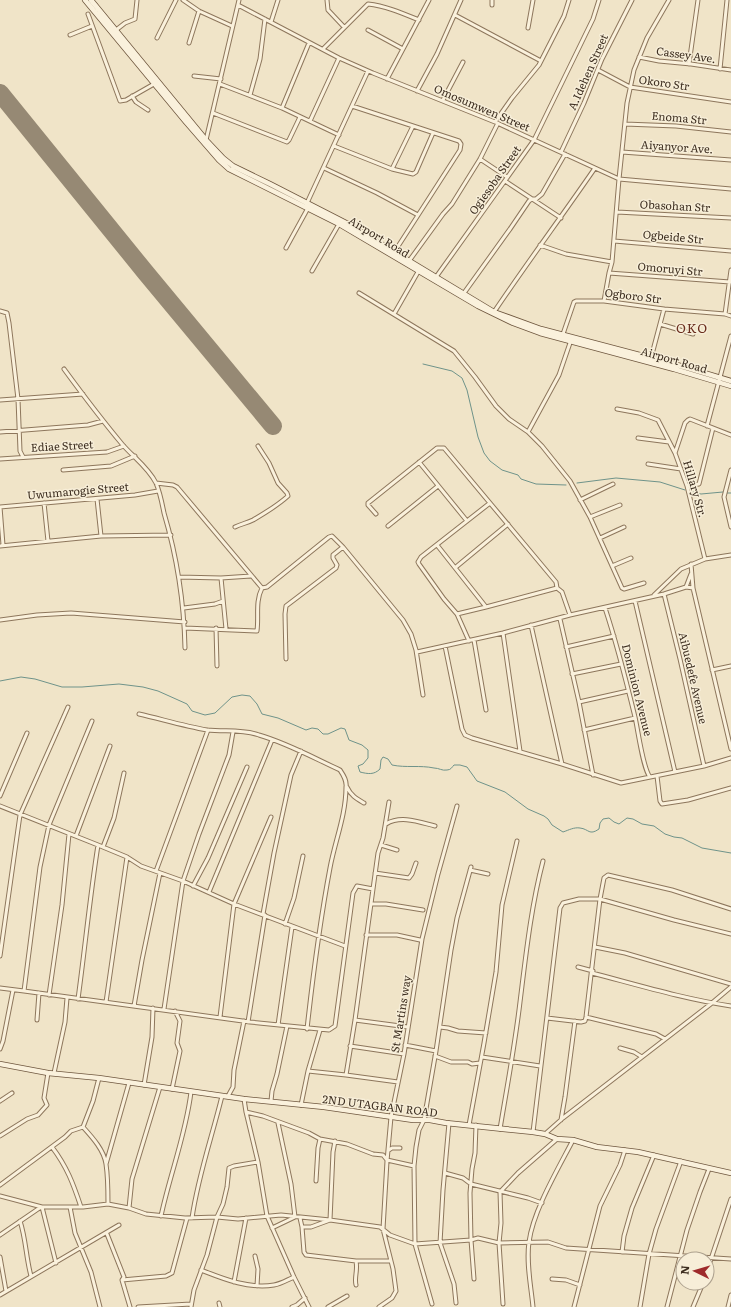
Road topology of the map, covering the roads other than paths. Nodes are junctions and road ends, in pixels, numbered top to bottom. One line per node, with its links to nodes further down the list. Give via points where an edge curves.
1 (85, 0): 51 (main road, Airport Road)
2 (91, 0): 31 (main road, Airport Road)
3 (137, 0): 31 (street, via 135,19)
4 (176, 0): 34 (street)
5 (183, 0): 21 (street)
6 (239, 0): 19 (street)
7 (278, 0): 26 (street)
8 (327, 0): 29 (street, via 328,10)
9 (428, 0): 25 (street)
10 (461, 0): 23 (street)
11 (492, 0): 20 (street)
12 (533, 0): 30 (street)
13 (569, 0): 41 (street, via 564,16)
14 (599, 0): 73 (street, Ogiesoba Street, via 593,19)
15 (632, 0): 45 (street, A.Idehen Street)
16 (669, 0): 39 (street)
17 (698, 0): 43 (street)
18 (727, 0): 44 (street)
19 (238, 5): 24 (street, Omosumwen Street); 28 (street)
20 (492, 5)
21 (199, 11): 28 (street); 35 (street)
22 (88, 14): 27 (street)
23 (454, 15): 41 (street); 54 (street)
24 (265, 19): 26 (street, Omosumwen Street); 55 (street, via 260,60)
25 (419, 20): 29 (street, via 381,5 368,4); 38 (street)
26 (272, 22): 36 (street, Omosumwen Street)
27 (92, 26): 33 (street); 56 (street, via 118,99 124,101)
28 (232, 26): 49 (street)
29 (344, 27): 37 (street)
30 (528, 28)
31 (116, 30): 57 (main road, Airport Road)
32 (368, 30): 38 (street)
33 (70, 35)
34 (157, 38)
35 (189, 43)
36 (309, 43): 37 (street, Omosumwen Street); 61 (street)
37 (322, 49): 40 (street, Omosumwen Street)
38 (403, 49): 50 (street)
39 (639, 57): 43 (street, Cassey Ave.); 53 (street)
40 (338, 58): 47 (street, Omosumwen Street); 65 (street)
41 (541, 61): 66 (street)
42 (463, 62): 58 (street)
43 (689, 64): 44 (street, Cassey Ave.)
44 (720, 69): 46 (street, Cassey Ave.)
45 (598, 70): 53 (street, Okoro Str); 75 (street, A.Idehen Street)
46 (731, 70)
47 (368, 71): 50 (street, Omosumwen Street); 60 (street)
48 (194, 76): 49 (street)
49 (221, 79): 52 (street)
50 (387, 79): 54 (street, Omosumwen Street)
51 (154, 84): 56 (street); 57 (main road, Airport Road)
52 (220, 84): 55 (street); 63 (street)
53 (630, 87): 59 (street, Okoro Str); 67 (street)
54 (417, 91): 58 (street, Omosumwen Street)
55 (250, 95): 61 (street)
56 (132, 96): 62 (street)
57 (169, 98): 72 (main road, Airport Road); 88 (main road, Airport Road, via 229,169)
58 (443, 100): 66 (street, Omosumwen Street)
59 (731, 102)
60 (352, 106): 68 (street); 71 (street)
61 (282, 108): 64 (street)
62 (148, 110)
63 (213, 113): 64 (street, via 287,142); 72 (street)
64 (300, 117): 65 (street)
65 (310, 121): 71 (street)
66 (497, 122): 73 (street, Omosumwen Street); 78 (street)
67 (625, 124): 69 (street, Enoma Str); 76 (street)
68 (413, 126): 70 (street); 82 (street)
69 (731, 132)
70 (434, 133): 82 (street, via 415,174); 90 (street, via 459,141 461,147)
71 (339, 135): 74 (street)
72 (206, 140): 88 (main road, Airport Road, via 233,166)
73 (534, 140): 75 (street, Omosumwen Street); 83 (street, Ogiesoba Street)
74 (334, 146): 80 (street); 82 (street)
75 (561, 152): 77 (street, Omosumwen Street)
76 (622, 152): 79 (street, Aiyanyor Ave.); 84 (street)
77 (565, 154): 81 (street, Omosumwen Street); 87 (street, via 542,194)
78 (480, 159): 83 (street); 99 (street, via 452,204)
79 (731, 160)
80 (324, 168): 88 (street); 90 (street)
81 (595, 168): 84 (street, Omosumwen Street); 91 (street)
82 (392, 169)
83 (507, 177): 85 (street, Ogiesoba Street)
84 (619, 179): 86 (street, Omosumwen Street); 89 (street)
85 (505, 181): 87 (street); 105 (street, Ogiesoba Street)
86 (731, 189)
87 (532, 199): 91 (street); 108 (street)
88 (308, 206): 93 (main road, Airport Road); 96 (street); 97 (main road, Airport Road, via 348,224)
89 (617, 212): 92 (street, Obasohan Str); 94 (street)
90 (418, 215): 97 (street)
91 (561, 218): 95 (street)
92 (731, 218)
93 (339, 224): 102 (street); 103 (main road, Airport Road)
94 (614, 241): 98 (street, Ogbeide Str); 100 (street)
95 (540, 245): 100 (street, via 566,254); 112 (street)
96 (286, 248)
97 (394, 251): 99 (main road, Airport Road)
98 (731, 251)
99 (409, 261): 105 (main road, Airport Road)
100 (612, 262): 104 (street)
101 (731, 270): 106 (street)
102 (312, 271)
103 (418, 272): 113 (street); 120 (main road, Airport Road, via 513,323)
104 (609, 272): 106 (street, Omoruyi Str); 109 (street)
105 (436, 277): 108 (main road, Airport Road)
106 (730, 282): 114 (street)
107 (358, 294): 113 (street)
108 (464, 294): 112 (main road, Airport Road)
109 (604, 301): 110 (street, Ogboro Str); 117 (street, Ogboro Str, via 576,300)
110 (664, 309): 114 (street, Ogboro Str); 116 (street)
111 (0, 311): 127 (street, via 7,313)
112 (494, 312): 117 (main road, Airport Road)
113 (394, 314): 135 (street, via 454,351 496,406)
114 (725, 314): 115 (street, Ogboro Str)
115 (731, 316)
116 (660, 324): 118 (street); 121 (street)
117 (562, 334): 121 (main road, Airport Road)
118 (693, 334)
119 (731, 336): 123 (street)
120 (571, 340): 123 (main road, Airport Road); 135 (street, via 559,375)
121 (651, 358): 123 (main road, Airport Road)
122 (64, 369): 126 (street)
123 (719, 379): 124 (main road, Airport Road); 125 (main road, Airport Road); 131 (street)
124 (731, 381)
125 (731, 386)
126 (83, 394): 127 (street); 130 (street)
127 (18, 399): 128 (street); 133 (street)
128 (0, 400)
129 (617, 409): 138 (street, via 658,420)
130 (103, 421): 133 (street, via 88,425); 139 (street)
131 (707, 426): 132 (street); 141 (street, Hillary Str., via 690,419 686,420)
132 (712, 428): 136 (street); 153 (street, via 699,484)
133 (19, 431): 134 (street); 143 (street, via 20,451)
134 (0, 432)
135 (528, 432): 156 (street, via 570,480)
136 (731, 436)
137 (638, 438): 138 (street)
138 (669, 442): 141 (street)
139 (124, 446): 142 (street); 143 (street, Ediae Street, via 107,452)
140 (258, 446): 167 (street, via 288,496 267,512)
141 (675, 454): 147 (street, Hillary Str.)
142 (135, 456): 148 (street, via 111,466); 150 (street)
143 (24, 457): 144 (street, Ediae Street)
144 (0, 459)
145 (419, 462): 152 (street); 158 (street, via 437,448 444,448); 161 (street, via 368,502)
146 (648, 464): 147 (street)
147 (681, 469): 153 (street, Hillary Str.)
148 (63, 470)
149 (731, 470): 168 (street, via 724,497)
150 (156, 483): 154 (street); 183 (street, via 177,487)
151 (613, 484): 156 (street)
152 (438, 486): 163 (street); 165 (street)
153 (687, 486): 178 (street, Hillary Str.)
154 (158, 491): 155 (street, Uwumarogie Street); 169 (street)
155 (97, 499): 157 (street, Uwumarogie Street); 170 (street)
156 (580, 500): 162 (street)
157 (44, 503): 160 (street, Uwumarogie Street); 172 (street)
158 (490, 503): 163 (street); 164 (street)
159 (620, 505): 162 (street)
160 (0, 507): 174 (street)
161 (376, 514)
162 (590, 517): 171 (street)
163 (467, 521): 173 (street)
164 (508, 524): 181 (street); 189 (street, via 556,582)
165 (388, 526)
166 (624, 527): 171 (street)
167 (235, 528)
168 (731, 528)
169 (171, 535): 170 (street); 184 (street)
170 (101, 536): 172 (street)
171 (600, 538): 180 (street)
172 (48, 541): 174 (street)
173 (437, 545): 181 (street); 198 (street, via 421,557 419,564)
174 (1, 546)
175 (343, 547): 188 (street, via 334,538 329,537 267,587); 214 (street, via 403,620 411,634); 215 (street, via 333,556 336,568 286,606)
176 (731, 555): 178 (street)
177 (631, 558): 180 (street)
178 (706, 559): 179 (street)
179 (691, 564): 182 (street); 192 (street, via 681,569)
180 (612, 566): 186 (street, via 622,588)
181 (456, 567): 195 (street)
182 (691, 574): 187 (street); 190 (street)
183 (251, 576): 185 (street); 188 (street)
184 (179, 577): 185 (street); 202 (street)
185 (221, 578): 193 (street)
186 (644, 583)
187 (686, 587): 190 (street); 191 (street)
188 (262, 588): 206 (street, via 258,596 257,631)
189 (557, 588): 195 (street); 199 (street, via 562,592)
190 (693, 588): 219 (street)
191 (664, 594): 192 (street); 240 (street, Aibuedefe Avenue)
192 (654, 595): 194 (street)
193 (223, 601): 196 (street); 206 (street)
194 (635, 601): 197 (street); 242 (street)
195 (486, 607): 198 (street)
196 (184, 608)
197 (605, 608): 199 (street); 208 (street, Dominion Avenue)
198 (457, 614): 210 (street)
199 (570, 615): 200 (street)
200 (560, 618): 203 (street); 212 (street)
201 (0, 620): 202 (street, via 71,613)
202 (184, 622): 204 (street)
203 (530, 625): 207 (street); 239 (street)
204 (185, 628): 205 (street); 213 (street)
205 (216, 628): 206 (street); 217 (street)
206 (226, 628)
207 (503, 633): 209 (street); 236 (street)
208 (614, 636): 212 (street); 216 (street, Dominion Avenue)
209 (474, 640): 210 (street); 225 (street)
210 (469, 641): 211 (street)
211 (445, 646): 214 (street); 236 (street, via 463,732 472,738)
212 (566, 647): 220 (street)
213 (185, 648)
214 (416, 652): 222 (street)
215 (286, 659)
216 (621, 664): 220 (street); 221 (street, Dominion Avenue)
217 (217, 666)
218 (731, 666): 219 (street)
219 (712, 670): 235 (street)
220 (572, 674): 223 (street)
221 (628, 691): 223 (street); 227 (street, Dominion Avenue)
222 (423, 695)
223 (579, 702): 230 (street)
224 (68, 707): 254 (street)
225 (486, 710)
226 (139, 714): 229 (street)
227 (635, 718): 230 (street); 246 (street, Dominion Avenue)
228 (92, 721): 257 (street)
229 (208, 730): 231 (street); 270 (street)
230 (584, 730): 244 (street)
231 (233, 732): 233 (street, via 246,731); 274 (street, via 229,755)
232 (27, 733): 249 (street)
233 (272, 740): 237 (street); 277 (street)
234 (110, 746): 260 (street)
235 (731, 749)
236 (520, 751): 239 (street)
237 (301, 752): 247 (street, via 340,770); 283 (street, via 291,775)
238 (731, 758): 240 (street)
239 (562, 764): 244 (street)
240 (704, 766): 242 (street)
241 (247, 767): 275 (street, via 208,858)
242 (675, 772): 245 (street)
243 (124, 773): 264 (street, via 114,818)
244 (593, 774): 246 (street, via 621,783)
245 (657, 776): 246 (street); 248 (street, via 662,804)
246 (650, 777)
247 (347, 786): 251 (street, via 349,793); 288 (street)
248 (731, 788)
249 (0, 796)
250 (389, 802): 256 (street)
251 (364, 803)
252 (0, 806): 254 (street)
253 (457, 806): 319 (street, St Martins way, via 422,939)
254 (20, 815): 257 (street); 292 (street)
255 (271, 817): 279 (street)
256 (386, 824): 258 (street, via 401,819 422,821); 263 (street)
257 (49, 825): 259 (street); 298 (street, via 39,874)
258 (436, 826)
259 (69, 834): 260 (street); 300 (street)
260 (76, 836): 262 (street)
261 (517, 841): 323 (street, via 502,905 496,972)
262 (98, 845): 264 (street); 302 (street)
263 (381, 846): 265 (street); 272 (street)
264 (103, 847): 267 (street)
265 (397, 850)
266 (303, 856): 284 (street, via 294,898)
267 (127, 857): 270 (street, via 141,866); 303 (street)
268 (543, 861): 334 (street, via 531,917)
269 (416, 863): 272 (street, via 409,878)
270 (156, 871): 271 (street)
271 (160, 873): 274 (street); 305 (street)
272 (375, 873): 276 (street)
273 (488, 874): 320 (street, via 470,868 450,950)
274 (183, 881): 275 (street); 308 (street)
275 (193, 886): 277 (street)
276 (373, 889): 280 (street); 290 (street, via 357,886 352,892)
277 (209, 892): 279 (street)
278 (600, 899): 281 (street, via 604,878 608,875 672,890); 286 (street); 291 (street); 312 (street, via 579,899 563,903 560,908)
279 (234, 904): 283 (street); 310 (street)
280 (371, 904): 282 (street); 287 (street)
281 (731, 909)
282 (423, 910)
283 (264, 914): 284 (street); 315 (street)
284 (285, 924): 285 (street)
285 (292, 927): 288 (street); 317 (street)
286 (731, 934)
287 (366, 935): 289 (street); 314 (street)
288 (318, 936): 290 (street); 321 (street)
289 (420, 940)
290 (345, 946): 322 (street, via 335,1026 329,1030)
291 (595, 947): 294 (street); 295 (street, via 625,952)
292 (0, 956)
293 (578, 967): 294 (street)
294 (592, 972): 304 (street); 311 (street)
295 (731, 986): 304 (street)
296 (0, 988): 297 (street)
297 (13, 990): 298 (street); 327 (street)
298 (24, 991): 299 (street)
299 (39, 993): 300 (street); 313 (street)
300 (50, 995): 301 (street)
301 (67, 998): 302 (street); 340 (street, via 65,1022)
302 (78, 999): 303 (street)
303 (106, 1002): 305 (street)
304 (712, 1003): 306 (street); 324 (street)
305 (134, 1006): 307 (street)
306 (731, 1006)
307 (153, 1008): 308 (street); 345 (street, via 152,1037)
308 (164, 1010): 309 (street)
309 (175, 1011): 310 (street); 347 (street, via 180,1021 177,1044 180,1051)
310 (220, 1017): 315 (street)
311 (586, 1017): 316 (street, via 585,1021); 324 (street, via 656,1034)
312 (547, 1018): 316 (street); 366 (street)
313 (37, 1020)
314 (355, 1020): 319 (street); 325 (street)
315 (246, 1021): 317 (street); 351 (street, via 234,1070 233,1087)
316 (575, 1021): 359 (street)
317 (278, 1025): 318 (street)
318 (287, 1026): 321 (street); 354 (street)
319 (408, 1027): 326 (street, St Martins way)
320 (440, 1027): 323 (street); 329 (street)
321 (307, 1029): 322 (street)
322 (320, 1030): 338 (street)
323 (486, 1033): 332 (street)
324 (665, 1039): 333 (street)
325 (350, 1046): 330 (street); 341 (street)
326 (405, 1046): 329 (street); 330 (street, St Martins way)
327 (0, 1048)
328 (620, 1048): 333 (street)
329 (436, 1051): 331 (street)
330 (404, 1054): 343 (street, St Martins way)
331 (435, 1056): 335 (street, via 451,1062); 358 (street)
332 (482, 1057): 334 (street); 335 (street)
333 (642, 1057): 359 (street)
334 (511, 1061): 337 (street); 365 (street)
335 (480, 1063): 362 (street)
336 (0, 1064): 339 (main road, 2ND UTAGBAN ROAD)
337 (540, 1066)
338 (308, 1071): 341 (street); 355 (street)
339 (48, 1072): 340 (main road, 2ND UTAGBAN ROAD); 368 (street, via 44,1098 47,1105 38,1115)
340 (54, 1073): 342 (main road, 2ND UTAGBAN ROAD)
341 (346, 1075): 343 (street)
342 (99, 1078): 344 (main road, 2ND UTAGBAN ROAD); 364 (street)
343 (398, 1082): 357 (street, St Martins way)
344 (129, 1083): 345 (main road, 2ND UTAGBAN ROAD); 382 (street)
345 (144, 1085): 346 (main road, 2ND UTAGBAN ROAD)
346 (160, 1088): 347 (main road, 2ND UTAGBAN ROAD); 398 (street, via 132,1179)
347 (172, 1089): 348 (main road, 2ND UTAGBAN ROAD)
348 (191, 1092): 350 (main road, 2ND UTAGBAN ROAD); 399 (street, via 179,1151 167,1186)
349 (12, 1093): 353 (street)
350 (222, 1096): 351 (main road, 2ND UTAGBAN ROAD); 404 (street)
351 (228, 1096): 352 (main road, 2ND UTAGBAN ROAD)
352 (244, 1099): 354 (main road, 2ND UTAGBAN ROAD); 356 (street)
353 (0, 1101)
354 (271, 1101): 355 (main road, 2ND UTAGBAN ROAD)
355 (301, 1105): 357 (main road, 2ND UTAGBAN ROAD)
356 (246, 1112): 360 (street, via 264,1116); 381 (street)
357 (391, 1117): 358 (main road, 2ND UTAGBAN ROAD); 375 (street, St Martins way)
358 (424, 1120): 361 (main road, 2ND UTAGBAN ROAD); 383 (street, via 419,1130)
359 (561, 1120): 367 (street)
360 (278, 1123): 369 (street, via 309,1132); 402 (street)
361 (449, 1123): 362 (main road, 2ND UTAGBAN ROAD); 385 (street)
362 (468, 1125): 363 (main road, 2ND UTAGBAN ROAD)
363 (476, 1125): 365 (main road, 2ND UTAGBAN ROAD); 389 (street)
364 (83, 1127): 373 (street, via 71,1131); 382 (street, via 91,1135)
365 (500, 1129): 366 (main road, 2ND UTAGBAN ROAD)
366 (532, 1132): 367 (main road, 2ND UTAGBAN ROAD)
367 (545, 1134): 370 (main road, 2ND UTAGBAN ROAD)
368 (0, 1136)
369 (320, 1139): 372 (street); 387 (street)
370 (557, 1139): 371 (main road, 2ND UTAGBAN ROAD); 390 (street)
371 (573, 1140): 376 (main road, 2ND UTAGBAN ROAD, via 597,1147); 393 (street)
372 (335, 1141): 377 (street); 407 (street)
373 (52, 1147): 388 (street); 397 (street, via 65,1164)
374 (400, 1148): 375 (street)
375 (388, 1150): 377 (street); 379 (street, St Martins way)
376 (625, 1150): 378 (main road, 2ND UTAGBAN ROAD); 421 (street, via 600,1206)
377 (383, 1155): 379 (street)
378 (654, 1155): 380 (main road, 2ND UTAGBAN ROAD); 424 (street, via 632,1208)
379 (387, 1160): 383 (street); 412 (street, St Martins way)
380 (681, 1161): 384 (main road, 2ND UTAGBAN ROAD); 425 (street, via 661,1212)
381 (258, 1162): 400 (street); 401 (street, via 229,1168 223,1204)
382 (106, 1164): 394 (street)
383 (414, 1166): 419 (street)
384 (710, 1169): 386 (main road, 2ND UTAGBAN ROAD); 422 (street, via 687,1230)
385 (445, 1173): 389 (street, via 463,1178); 417 (street)
386 (731, 1173)
387 (316, 1181)
388 (0, 1184)
389 (471, 1184): 390 (street); 415 (street)
390 (500, 1192): 393 (street); 418 (street)
391 (0, 1196): 395 (street)
392 (731, 1199): 423 (street)
393 (542, 1203): 416 (street, via 532,1225)
394 (108, 1204): 397 (street); 398 (street)
395 (42, 1207): 396 (street); 408 (street); 433 (street)
396 (70, 1207): 397 (street); 420 (street, via 75,1233)
397 (81, 1207)
398 (129, 1208): 399 (street)
399 (161, 1216): 403 (street)
400 (267, 1216): 402 (street); 405 (street); 411 (street)
401 (217, 1217): 404 (street); 405 (street); 434 (street, via 207,1255)
402 (295, 1217): 406 (street); 411 (street)
403 (187, 1218): 404 (street); 440 (street, via 172,1273 166,1276)
404 (192, 1218)
405 (246, 1218): 441 (street)
406 (300, 1218): 407 (street); 410 (street)
407 (330, 1220): 410 (street, via 312,1227); 412 (street)
408 (20, 1221): 414 (street); 435 (street)
409 (119, 1225): 413 (street)
410 (302, 1227): 432 (street, via 306,1254)
411 (272, 1228): 436 (street)
412 (383, 1229): 419 (street, via 390,1235); 431 (street, St Martins way)
413 (107, 1234): 420 (street); 440 (street, via 124,1277)
414 (0, 1235)
415 (471, 1240): 417 (street); 418 (street, via 478,1238); 438 (street)
416 (529, 1242): 418 (street); 421 (street, via 548,1242 566,1248); 462 (street)
417 (440, 1243): 419 (street); 451 (street, via 454,1284)
418 (499, 1243): 453 (street)
419 (415, 1244): 452 (street)
420 (82, 1248): 433 (street); 455 (street)
421 (589, 1249): 424 (street); 443 (street)
422 (682, 1251)
423 (714, 1251)
424 (622, 1252): 425 (street)
425 (649, 1254): 427 (street); 464 (street)
426 (256, 1256): 444 (street)
427 (675, 1256)
428 (0, 1257): 445 (street)
429 (715, 1258): 430 (street)
430 (731, 1259)
431 (390, 1260): 432 (street); 461 (street, St Martins way, via 396,1291 392,1298)
432 (356, 1261): 442 (street)
433 (56, 1263): 435 (street)
434 (200, 1270): 441 (street); 454 (street)
435 (32, 1276): 445 (street)
436 (294, 1277): 444 (street, via 274,1285); 450 (street)
437 (675, 1278): 465 (street)
438 (474, 1279)
439 (552, 1279): 443 (street, via 577,1282)
440 (122, 1280): 456 (street)
441 (234, 1282): 444 (street)
442 (356, 1285)
443 (580, 1285): 463 (street)
444 (257, 1286)
445 (6, 1291): 447 (street)
446 (700, 1291): 466 (street)
447 (0, 1295)
448 (731, 1295): 467 (street)
449 (347, 1296): 460 (street)
450 (305, 1298): 458 (street); 459 (street)
451 (456, 1303)
452 (432, 1304)
453 (503, 1304)
454 (191, 1305): 457 (street)
455 (100, 1307)
456 (130, 1307)
457 (138, 1307)
458 (292, 1307)
459 (310, 1307)
460 (328, 1307)
461 (380, 1307)
462 (533, 1307)
463 (574, 1307)
464 (640, 1307)
465 (667, 1307)
466 (693, 1307)
467 (728, 1307)

